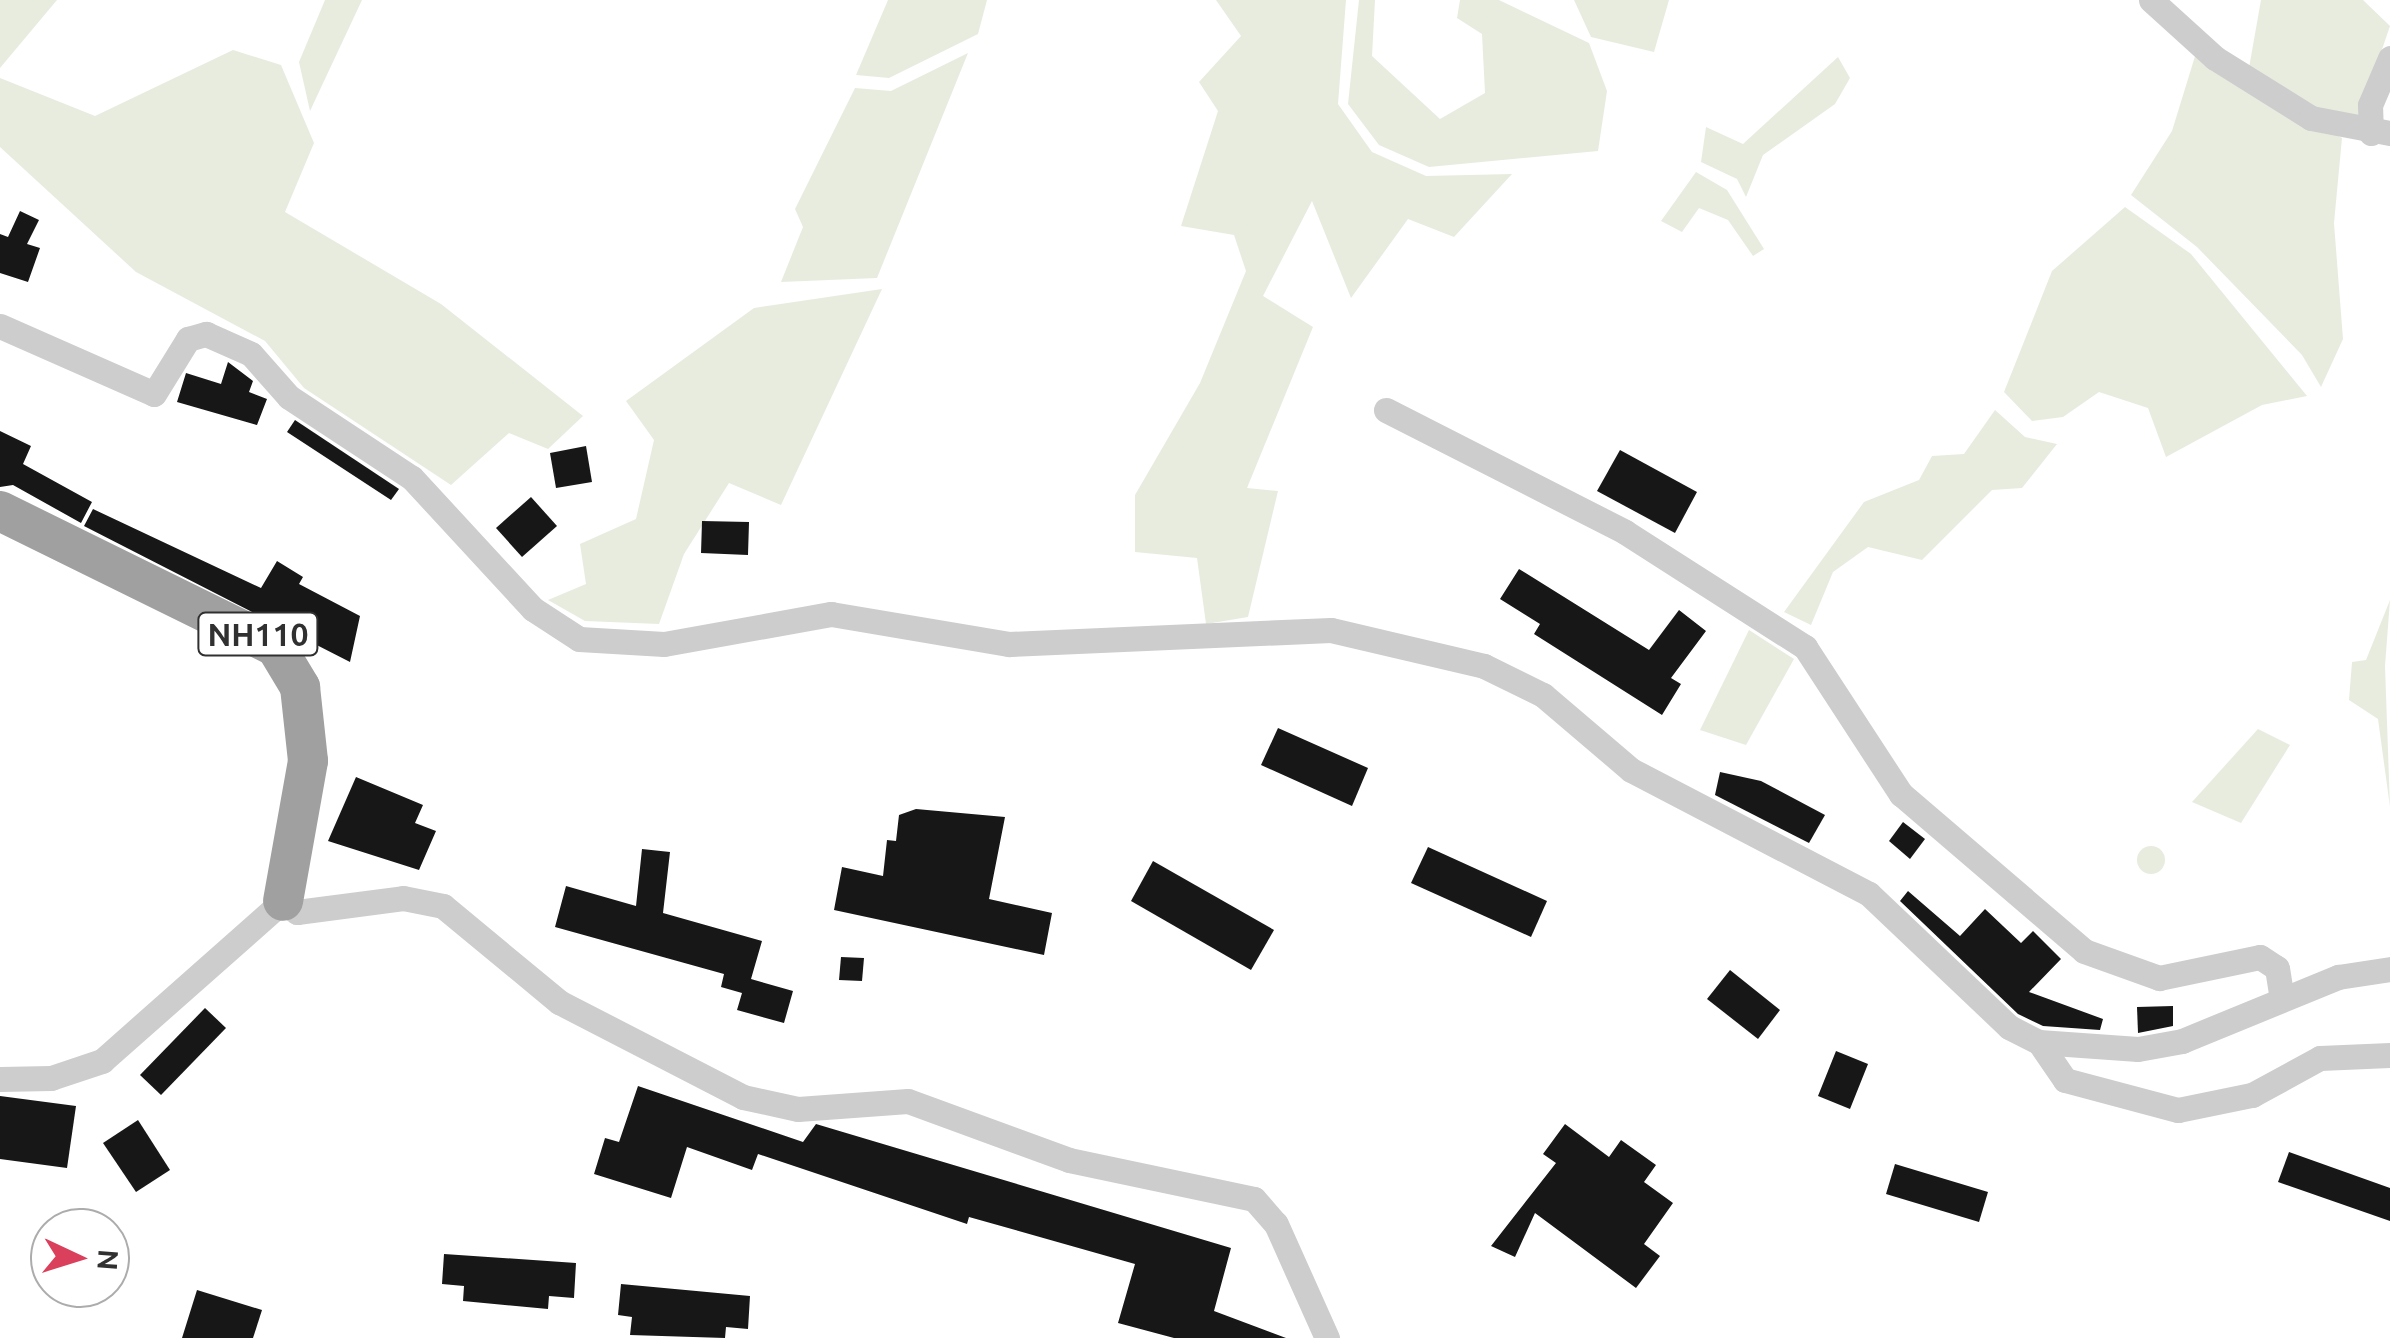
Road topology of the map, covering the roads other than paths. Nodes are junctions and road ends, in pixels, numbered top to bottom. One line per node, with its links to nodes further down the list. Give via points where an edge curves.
1 (2151, 0): 3 (street, via 2248,80 2311,118)
2 (2390, 58): 3 (street, via 2370,105)
3 (2380, 133)
4 (0, 326): 10 (street, via 154,394 188,339 206,334 251,354 289,396 412,478 533,609 579,639 664,644 831,614 1009,644 1331,630 1484,666 1544,694 1631,770 1869,894 2010,1027)
5 (1386, 410): 9 (street, via 1625,532 1805,647 1901,794 2084,951 2159,978 2260,958 2276,968)
6 (0, 511): 7 (highway, NH110, via 276,647 300,687 308,761)
7 (283, 901): 12 (street, via 102,1060 52,1078); 13 (street, via 297,912 403,898 443,906 559,1002 743,1097 798,1109 908,1101 1068,1160 1254,1198 1276,1224)
8 (2390, 969): 9 (street)
9 (2282, 1000): 10 (street, via 2138,1049)
10 (2039, 1042): 11 (street, via 2065,1080 2178,1110 2252,1095 2320,1058)
11 (2390, 1054)
12 (0, 1079)
13 (1326, 1338)

